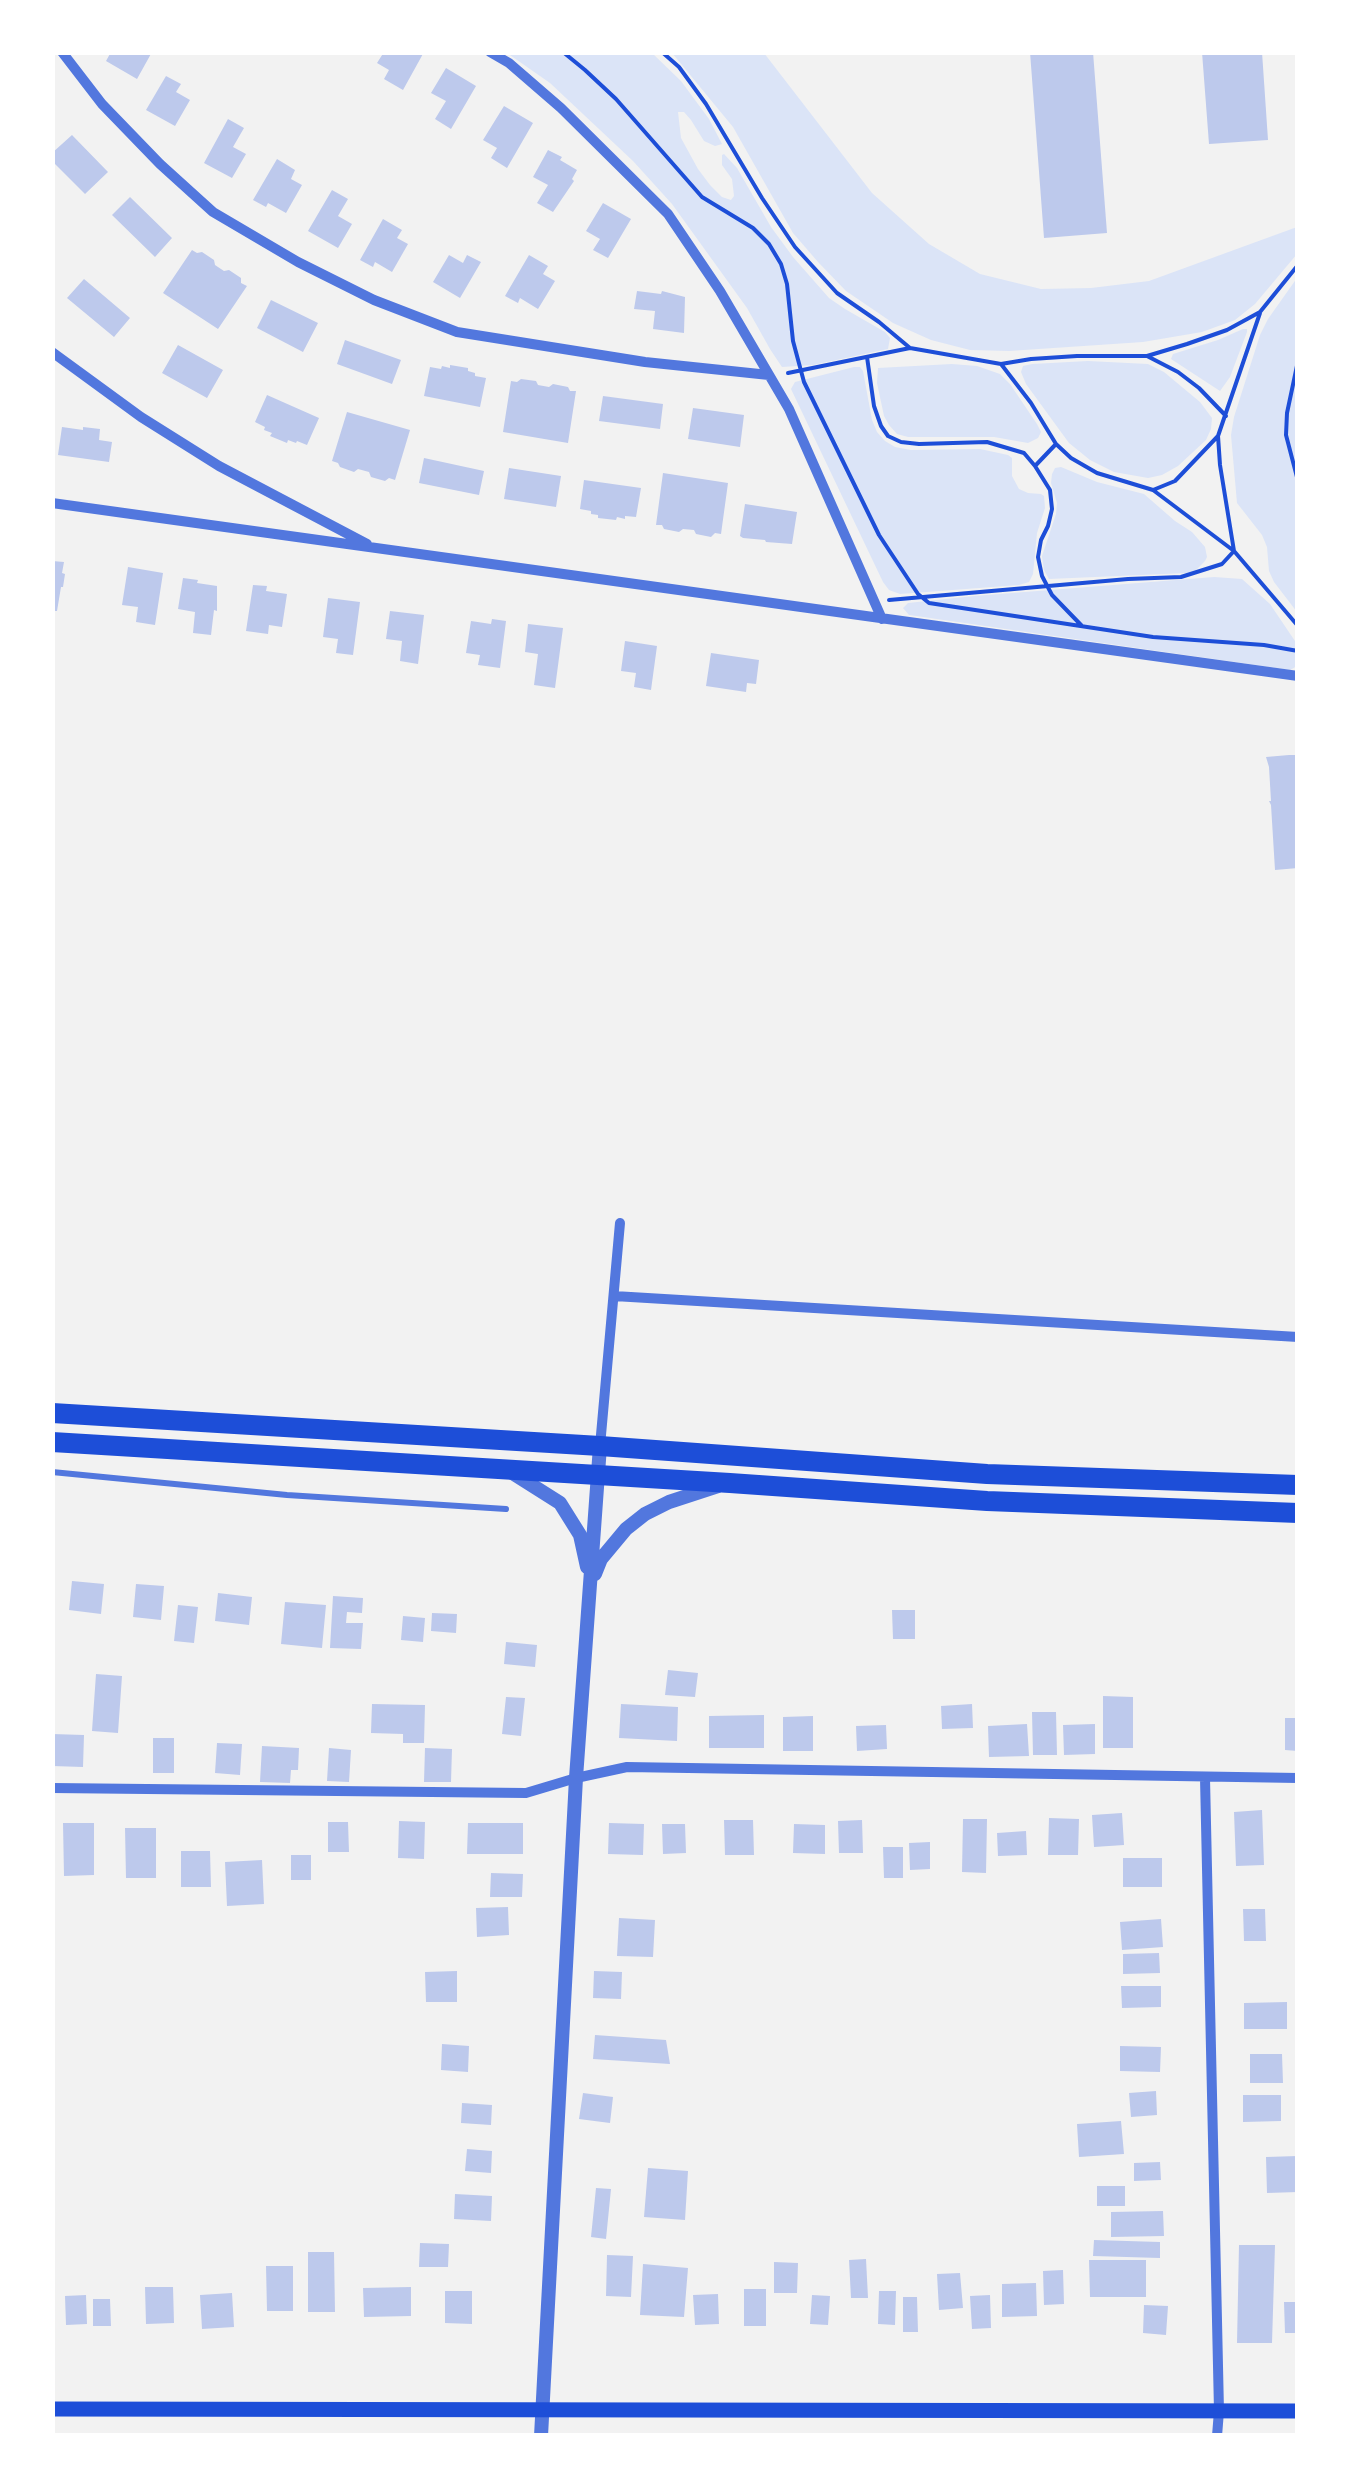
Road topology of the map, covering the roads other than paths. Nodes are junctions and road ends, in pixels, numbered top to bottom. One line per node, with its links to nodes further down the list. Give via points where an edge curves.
1 (62, 52): 4 (street, via 102,104 213,212 374,300 458,332)
2 (490, 52): 4 (street, via 561,108 668,214)
3 (52, 352): 6 (street, via 220,466)
4 (769, 375): 7 (street)
5 (52, 503): 6 (street)
6 (375, 548): 7 (street)
7 (882, 619): 8 (street)
8 (1298, 676)
9 (620, 1224): 10 (street)
10 (614, 1296): 11 (street); 14 (street)
11 (1298, 1337)
12 (52, 1413): 14 (highway)
13 (52, 1442): 15 (highway)
14 (600, 1446): 17 (street); 19 (highway, via 987,1474)
15 (506, 1469): 17 (highway); 22 (street, via 560,1503 580,1535)
16 (52, 1472): 20 (lane)
17 (598, 1475): 18 (highway); 22 (street)
18 (730, 1483): 21 (highway); 22 (street, via 645,1514 601,1559)
19 (1298, 1485)
20 (506, 1509)
21 (1298, 1513)
22 (591, 1584): 23 (street)
23 (576, 1778): 24 (street, via 626,1767); 26 (street, via 526,1793); 30 (street)
24 (1205, 1778): 25 (street); 28 (street)
25 (1298, 1778)
26 (52, 1788)
27 (52, 2410): 30 (main road)
28 (1219, 2411): 29 (main road); 30 (main road); 32 (street)
29 (1298, 2411)
30 (543, 2412): 31 (street)
31 (541, 2436)
32 (1218, 2436)

